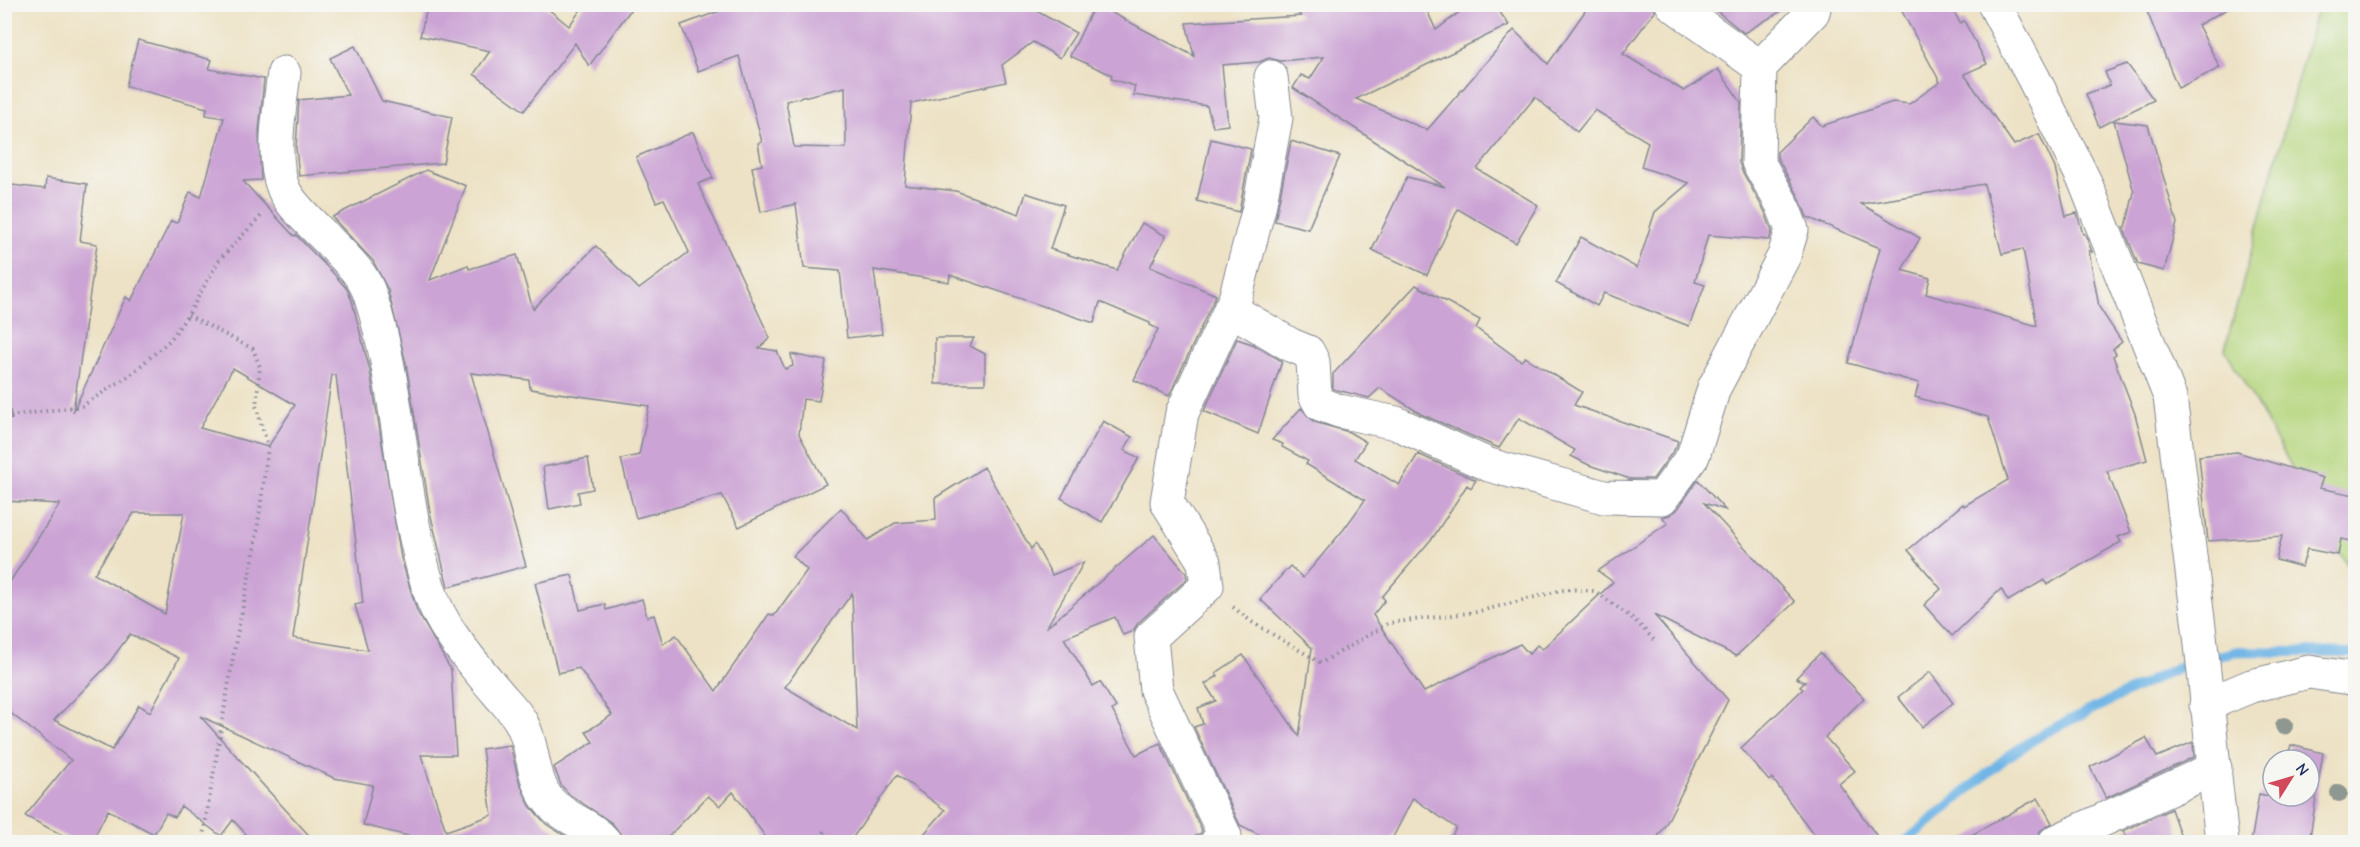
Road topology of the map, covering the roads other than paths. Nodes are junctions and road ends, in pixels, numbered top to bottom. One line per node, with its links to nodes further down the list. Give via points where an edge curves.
1 (1672, 4): 4 (street)
2 (1815, 4): 4 (street, via 1814,12)
3 (1994, 4): 9 (street, via 2085,182 2170,396)
4 (1760, 67): 7 (street, via 1758,162 1792,230 1784,256 1714,388 1693,456 1662,498 1604,497 1489,465 1396,423 1320,404 1308,352)
5 (284, 73): 11 (street, via 279,167 285,191 302,214 352,264 370,294 383,346 412,521 429,591 471,661 520,719 542,790 570,818)
6 (1271, 77): 7 (street, via 1276,118 1260,208)
7 (1230, 309): 12 (street, via 1182,413 1167,502 1204,562 1207,586 1151,637 1156,690 1225,836)
8 (2355, 679): 9 (street, via 2309,672)
9 (2205, 692): 10 (street)
10 (2215, 768): 13 (street); 14 (street)
11 (605, 843)
12 (1217, 843)
13 (2055, 843)
14 (2222, 843)

